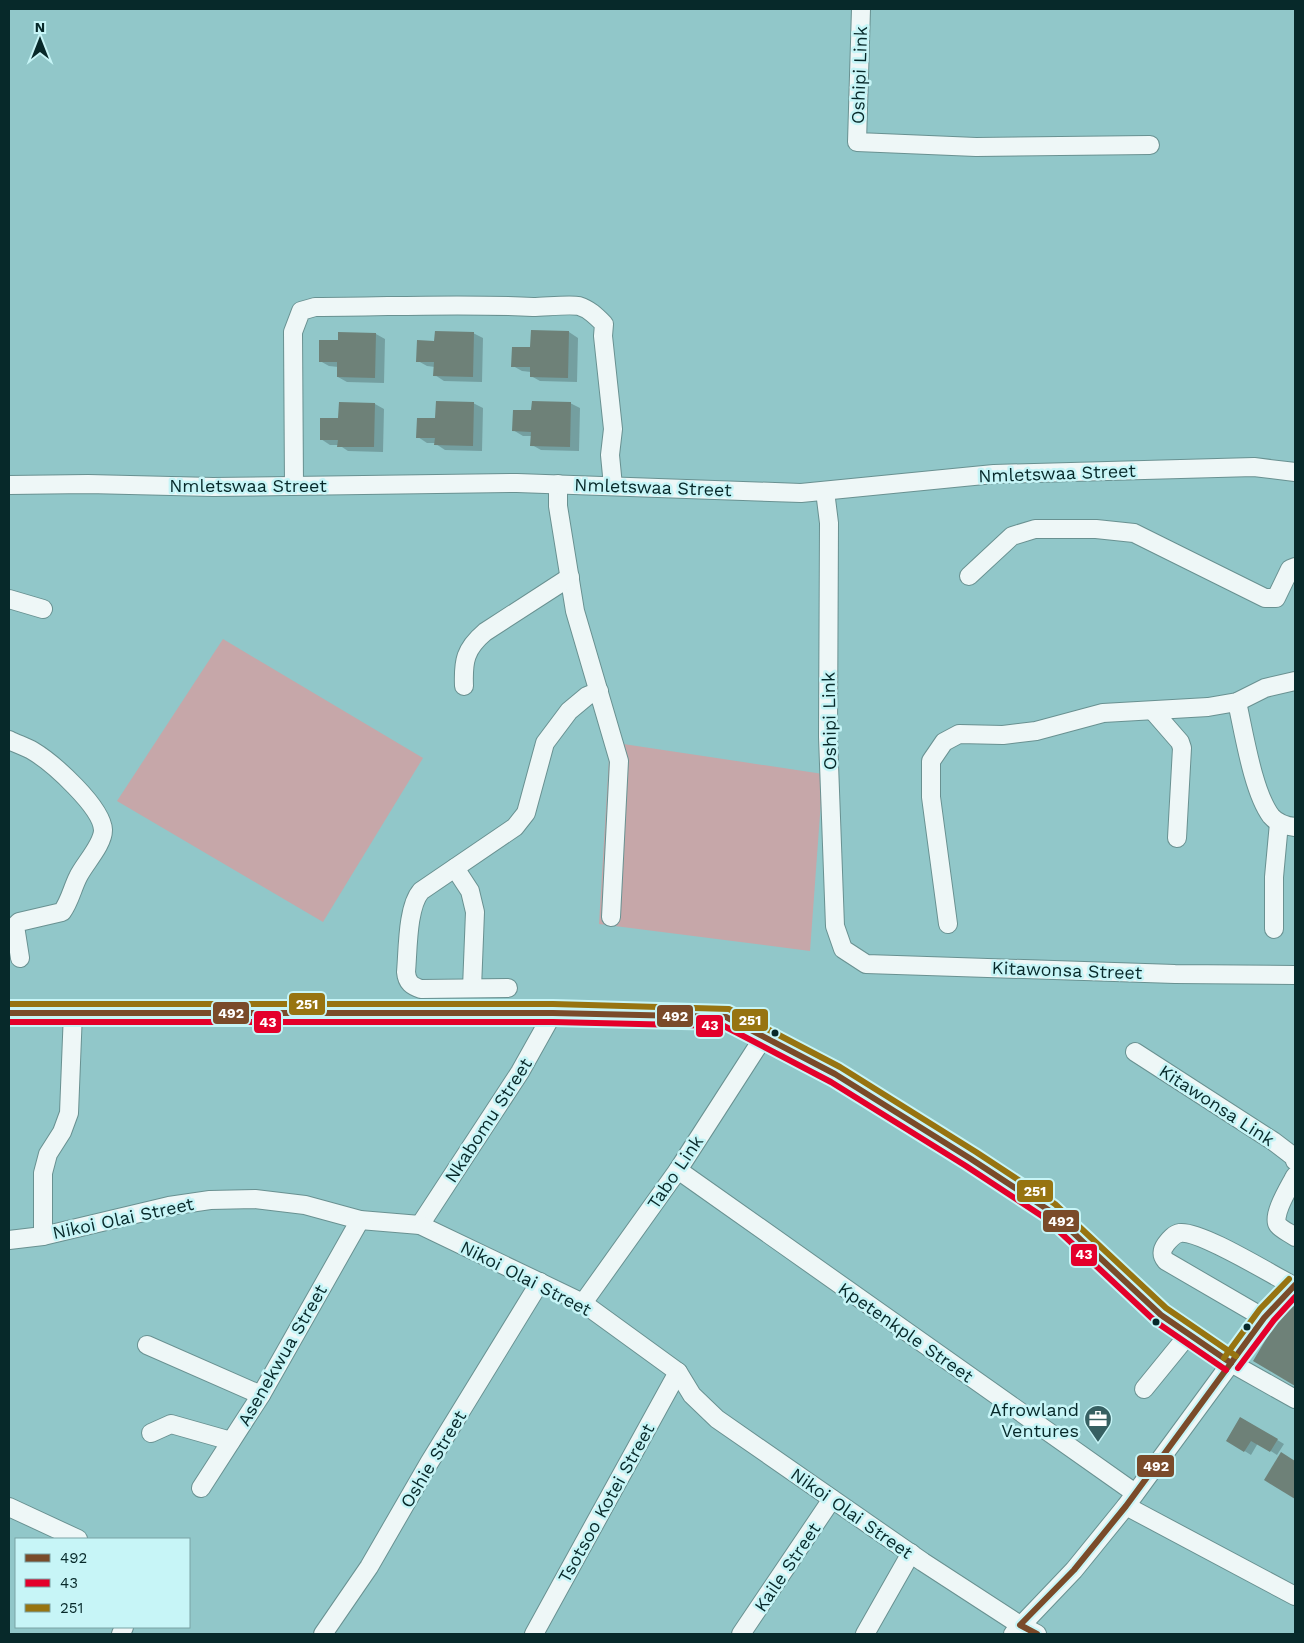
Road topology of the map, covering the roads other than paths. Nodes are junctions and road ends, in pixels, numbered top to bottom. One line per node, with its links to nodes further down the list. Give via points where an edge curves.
1 (860, 9): 2 (street, Oshipi Link, via 857,142)
2 (1150, 146)
3 (1295, 472): 8 (street, Nmletswaa Street, via 1254,467 994,474)
4 (558, 484): 6 (street, Nmletswaa Street); 7 (street, Nmletswaa Street); 11 (street, via 558,506)
5 (9, 485): 6 (street, Nmletswaa Street)
6 (294, 486): 7 (street, via 293,332 301,311 315,306 437,304 578,306 593,313 604,324 612,428)
7 (612, 486): 8 (street, Nmletswaa Street, via 801,493)
8 (825, 491): 26 (street, Oshipi Link, via 829,523 828,737 834,906 835,926)
9 (1295, 567): 10 (street, via 1290,569 1276,598 1265,598 1134,533 1035,529 1012,536)
10 (969, 576)
11 (570, 577): 15 (street, via 473,642 466,658); 16 (street, via 575,611)
12 (9, 599): 13 (street)
13 (43, 609)
14 (1295, 681): 17 (street, via 1265,688)
15 (464, 686)
16 (598, 692): 22 (street, via 568,710 545,744 526,813 515,827); 23 (street, via 619,761)
17 (1237, 702): 18 (street); 20 (street, via 1257,788 1271,816)
18 (1153, 710): 21 (street, via 1182,748); 24 (street, via 1103,713 1028,732 959,734 944,742 931,762 931,797)
19 (9, 740): 27 (street, via 34,752 64,776 94,808 103,832 62,912 19,922 15,926)
20 (1287, 825): 25 (street, via 1274,877)
21 (1177, 838)
22 (456, 868): 29 (street, via 470,891 475,912); 29 (street, via 422,891 412,906 406,972 409,982 421,989)
23 (611, 917)
24 (948, 924)
25 (1274, 929)
26 (844, 949): 28 (street, Kitawonsa Street, via 866,964)
27 (20, 958)
28 (1295, 975)
29 (472, 988): 30 (street)
30 (508, 988)
31 (73, 1012): 32 (street); 33 (street); 41 (street, via 69,1113 48,1154 43,1173)
32 (9, 1013)
33 (553, 1013): 34 (street, via 726,1017); 40 (street, Nkabomu Street, via 511,1087)
34 (763, 1038): 37 (street, Tabo Link); 48 (street, via 835,1074 1050,1211 1161,1315)
35 (1135, 1052): 36 (street, Kitawonsa Link, via 1273,1141)
36 (1295, 1160)
37 (678, 1170): 46 (street, Tabo Link); 59 (street, Kpetenkple Street)
38 (1295, 1176): 42 (street, via 1276,1220)
39 (360, 1220): 40 (street, Nikoi Olai Street); 41 (street, Nikoi Olai Street, via 305,1205 255,1199 210,1200 169,1206); 53 (street, Asenekwua Street)
40 (420, 1225): 44 (street, Nikoi Olai Street)
41 (43, 1236): 43 (street, Nikoi Olai Street)
42 (1295, 1237)
43 (9, 1240)
44 (540, 1282): 46 (street, Nikoi Olai Street); 65 (street, Oshie Street, via 369,1568)
45 (1294, 1286): 47 (street); 47 (street, via 1198,1235 1178,1233 1162,1249 1166,1261)
46 (582, 1303): 51 (street, Nikoi Olai Street)
47 (1264, 1318): 50 (street)
48 (1188, 1335): 50 (street); 52 (street)
49 (147, 1345): 53 (street)
50 (1232, 1363): 54 (street); 59 (street)
51 (678, 1372): 58 (street, Nikoi Olai Street, via 692,1395 717,1419); 66 (street, Tsotsoo Kotei Street)
52 (1144, 1389)
53 (261, 1395): 56 (street, Asenekwua Street)
54 (1295, 1399)
55 (151, 1433): 56 (street, via 171,1424)
56 (231, 1441): 57 (street, Asenekwua Street)
57 (201, 1488)
58 (832, 1499): 62 (street, Nikoi Olai Street); 67 (street, Kaile Street)
59 (1130, 1500): 63 (street, Kpetenkple Street); 64 (street, via 1074,1570)
60 (9, 1507): 61 (street)
61 (76, 1538)
62 (911, 1554): 64 (street, Nikoi Olai Street); 68 (street)
63 (1295, 1596)
64 (1017, 1630): 69 (street, Nikoi Olai Street)
65 (323, 1634)
66 (534, 1634)
67 (741, 1634)
68 (865, 1634)
69 (1038, 1634)

